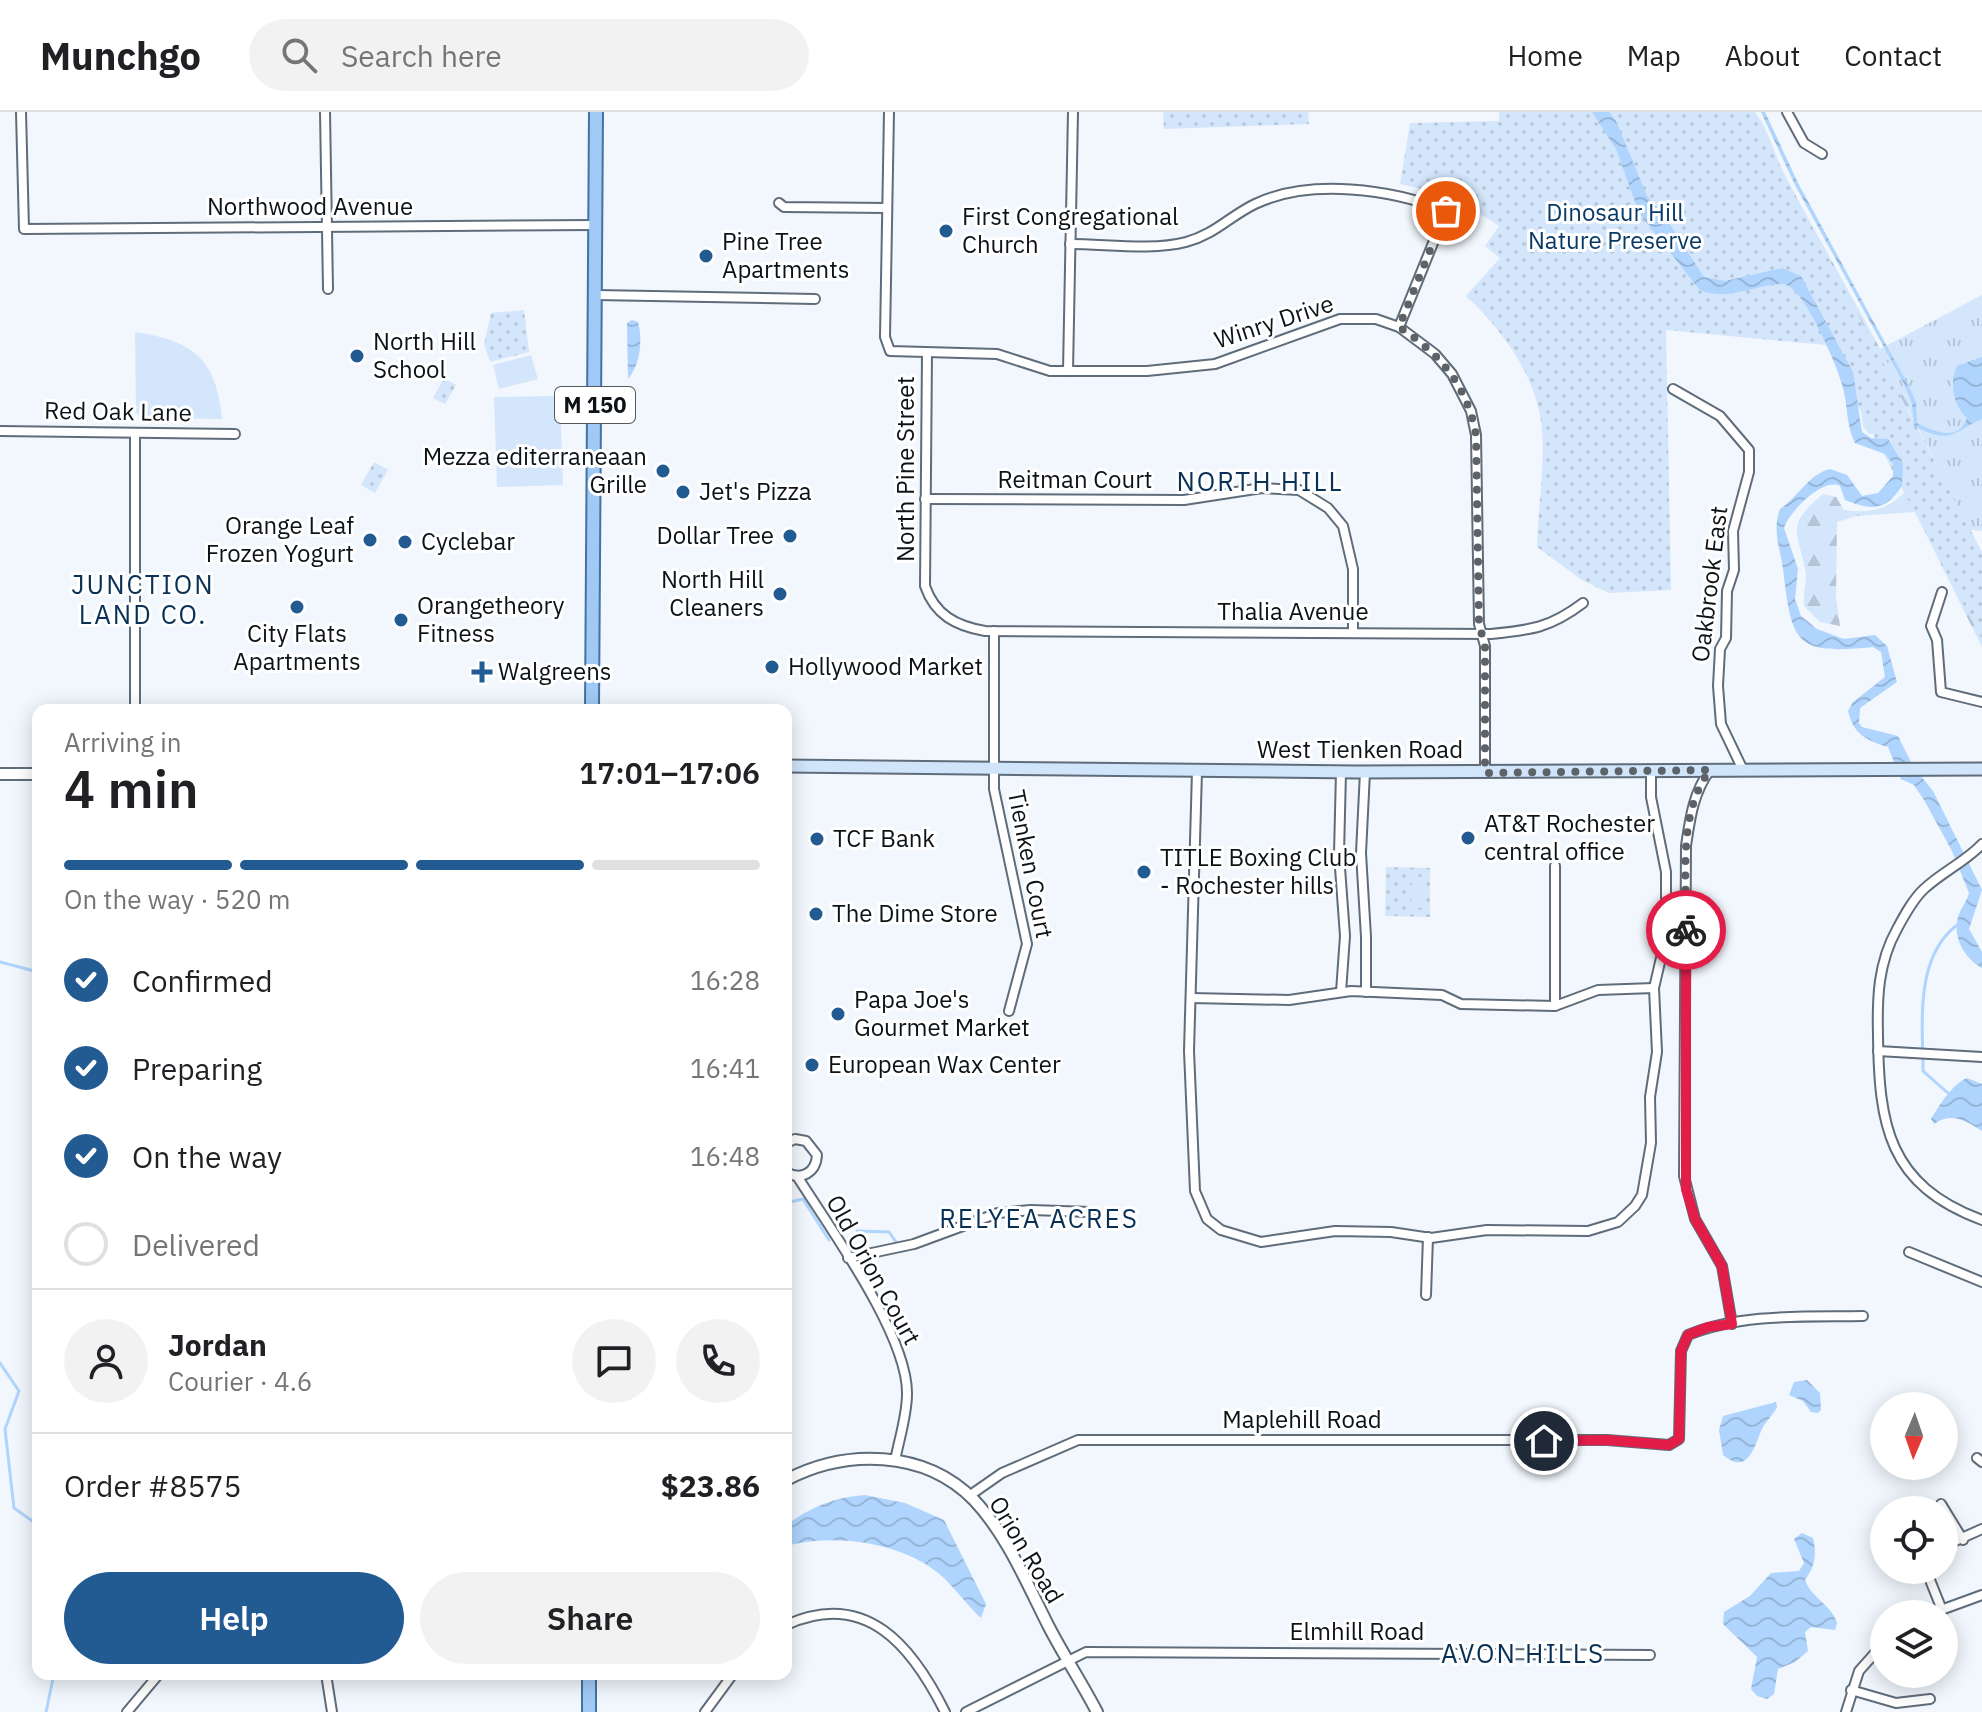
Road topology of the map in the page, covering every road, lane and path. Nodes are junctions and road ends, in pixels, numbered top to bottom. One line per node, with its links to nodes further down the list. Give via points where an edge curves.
1 (21, 112): 11 (street, Northwood Avenue, via 24,229)
2 (325, 112): 11 (street)
3 (596, 112): 10 (main road, M 150)
4 (889, 112): 9 (street, North Pine Street)
5 (1073, 112): 12 (street)
6 (1787, 112): 7 (street, via 1804,143)
7 (1822, 154)
8 (779, 203): 9 (street)
9 (887, 208): 17 (street, North Pine Street, via 886,345 890,351)
10 (595, 225): 11 (street, Northwood Avenue); 15 (main road, M 150)
11 (328, 227): 13 (street)
12 (1070, 244): 16 (street, via 1181,243 1211,233 1254,204 1295,193 1379,192 1446,211); 18 (street)
13 (328, 289)
14 (815, 299): 15 (street)
15 (596, 300): 31 (main road, M 150)
16 (1399, 327): 18 (street, Winry Drive, via 1354,317 1205,366); 28 (street, Winry Drive, via 1435,354 1471,411)
17 (927, 353): 18 (street, Winry Drive, via 997,354 1050,371); 23 (street, North Pine Street)
18 (1068, 371)
19 (1673, 389): 36 (street, Oakbrook East, via 1720,416 1749,450 1749,472 1733,531 1734,570 1727,591 1718,686 1721,724)
20 (0, 431): 21 (street, Red Oak Lane)
21 (135, 433): 22 (street, Red Oak Lane); 30 (street)
22 (235, 434)
23 (925, 499): 26 (street, North Pine Street, via 929,598 944,617 972,629); 27 (street, Reitman Court, via 1184,500 1262,488 1299,490 1328,508 1343,526 1353,569)
24 (1942, 592): 29 (street, via 1931,626 1941,692)
25 (1583, 603): 28 (street, Thalia Avenue, via 1537,629)
26 (994, 631): 27 (street, Thalia Avenue); 34 (street)
27 (1353, 632): 28 (street, Thalia Avenue)
28 (1482, 634): 41 (street, Winry Drive)
29 (1982, 702)
30 (135, 704)
31 (592, 704)
32 (792, 766): 34 (main road, West Tienken Road)
33 (1982, 769): 36 (main road, West Tienken Road)
34 (994, 770): 37 (main road, West Tienken Road); 51 (street, Tienken Court, via 998,818 1027,944)
35 (1710, 770): 36 (main road, West Tienken Road); 40 (main road, West Tienken Road); 67 (street, via 1692,809 1686,846 1684,1176 1695,1219 1722,1266)
36 (1743, 770)
37 (1197, 771): 38 (main road, West Tienken Road); 49 (street)
38 (1341, 772): 39 (main road, West Tienken Road); 47 (street)
39 (1365, 772): 41 (main road, West Tienken Road); 48 (street, via 1361,853)
40 (1651, 772): 41 (main road, West Tienken Road); 46 (street, via 1666,872 1664,945)
41 (1485, 773)
42 (0, 774): 43 (street)
43 (32, 774)
44 (1982, 844): 52 (street, via 1922,891 1896,931 1880,978)
45 (1555, 866): 50 (street)
46 (1654, 988): 50 (street, via 1598,990); 61 (street, via 1657,1052 1650,1097 1651,1143 1642,1195 1635,1206 1618,1222 1588,1231 1500,1230)
47 (1341, 992): 48 (street); 49 (street, via 1289,1000)
48 (1366, 992): 50 (street, via 1442,995 1461,1004)
49 (1191, 998): 61 (street, via 1192,1167 1207,1219 1234,1236 1261,1242 1348,1231)
50 (1555, 1006)
51 (1009, 1011)
52 (1878, 1051): 53 (street); 60 (street, via 1879,1098 1893,1147 1933,1194)
53 (1982, 1057)
54 (792, 1141): 55 (street, Old Orion Court, via 811,1144 816,1161)
55 (810, 1172): 57 (street); 58 (street, Old Orion Court)
56 (792, 1174): 57 (street)
57 (797, 1176): 58 (street, Old Orion Court)
58 (808, 1192): 63 (street, Old Orion Court)
59 (1091, 1212): 63 (street, via 998,1213 914,1244)
60 (1982, 1220)
61 (1428, 1237): 65 (street)
62 (1909, 1252): 64 (street)
63 (848, 1258): 68 (street, Old Orion Court, via 892,1336 906,1377)
64 (1982, 1282)
65 (1426, 1295)
66 (1863, 1316): 67 (street)
67 (1732, 1324): 70 (street, Maplehill Road, via 1688,1335 1681,1351 1679,1439 1669,1445 1607,1440 1078,1440 1002,1473)
68 (895, 1461): 69 (street, Orion Road, via 855,1457); 70 (street, Orion Road, via 952,1482)
69 (792, 1477)
70 (969, 1496): 80 (street, Orion Road, via 1008,1549)
71 (1982, 1529): 73 (street)
72 (1958, 1532): 73 (street)
73 (1963, 1540): 74 (street)
74 (1958, 1542)
75 (1982, 1595): 76 (street)
76 (1958, 1604)
77 (792, 1623): 91 (street, via 841,1615 880,1628 917,1660)
78 (1650, 1655): 80 (street, Elmhill Road, via 1161,1650 1086,1652)
79 (1870, 1659): 85 (street)
80 (1066, 1660): 92 (street, Elmhill Road); 93 (street, Orion Road)
81 (154, 1680): 87 (street)
82 (327, 1680): 88 (street)
83 (589, 1680): 89 (main road)
84 (729, 1680): 90 (street)
85 (1851, 1690): 86 (street, via 1896,1703); 94 (street)
86 (1930, 1699)
87 (127, 1712)
88 (332, 1712)
89 (589, 1712)
90 (705, 1712)
91 (945, 1712)
92 (966, 1712)
93 (1097, 1712)
94 (1846, 1712)

